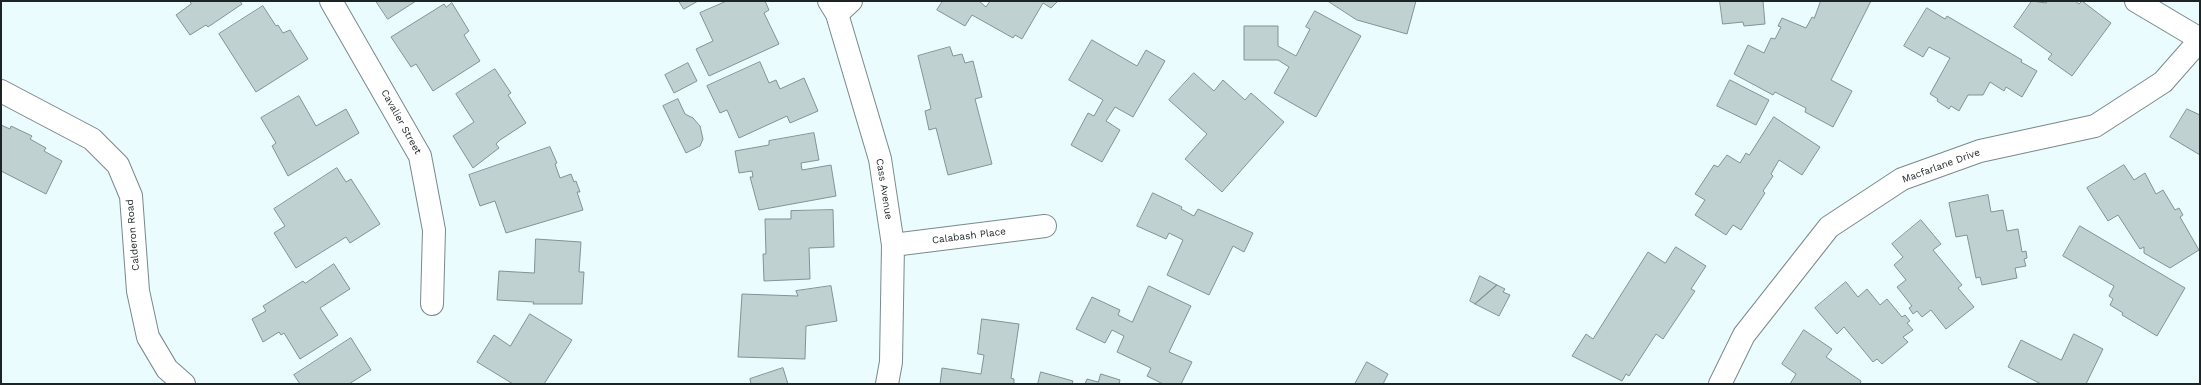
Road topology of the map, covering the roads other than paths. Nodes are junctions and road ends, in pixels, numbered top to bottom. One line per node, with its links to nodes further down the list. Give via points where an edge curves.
1 (331, 1): 8 (street, Cavalier Street, via 420,156 434,230)
2 (2136, 1): 4 (street)
3 (839, 5): 7 (street, Cass Avenue, via 880,159)
4 (2200, 40): 11 (street, Macfarlane Drive, via 2164,82 2095,126 1980,151 1902,179 1829,227 1744,335)
5 (1, 91): 9 (street, Calderon Road, via 92,139 118,165 130,196 138,291 148,337 167,369)
6 (1045, 226): 7 (street, Calabash Place)
7 (893, 245): 10 (street, Cass Avenue, via 891,362)
8 (432, 304)
9 (184, 384)
10 (887, 384)
11 (1720, 384)

